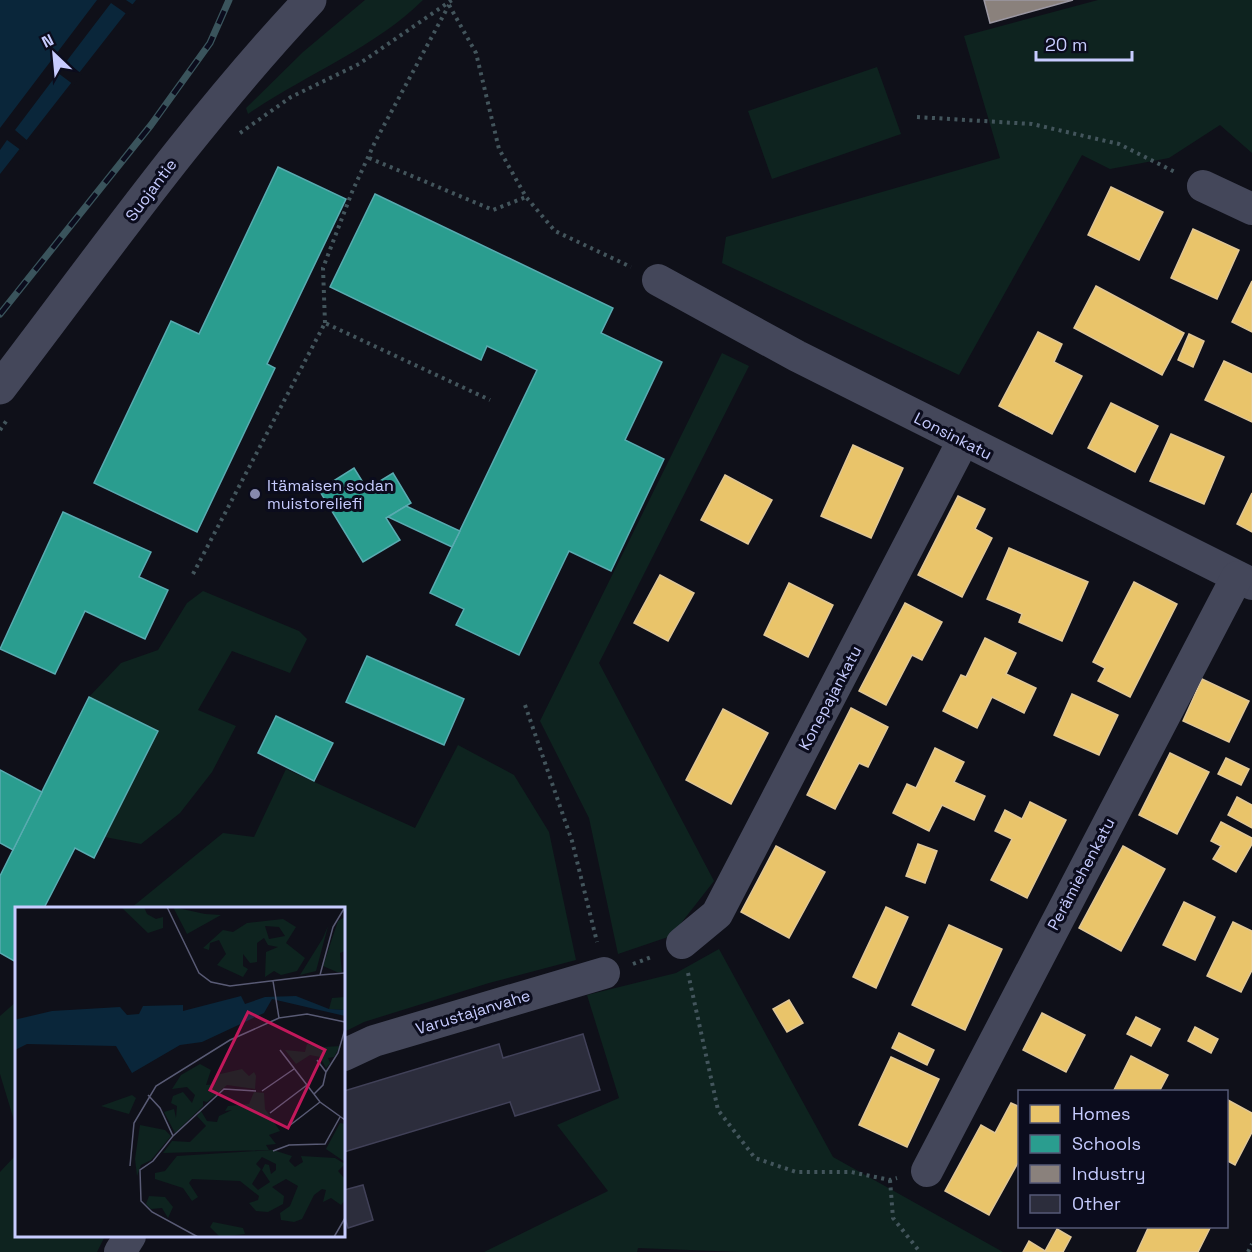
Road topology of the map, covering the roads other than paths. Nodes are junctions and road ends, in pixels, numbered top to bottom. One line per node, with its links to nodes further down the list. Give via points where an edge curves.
1 (310, 0): 5 (street, Suojantie, via 190,139)
2 (1203, 186): 3 (street)
3 (1252, 209)
4 (658, 280): 6 (street, Lonsinkatu, via 797,357)
5 (7, 399)
6 (963, 441): 7 (street, Lonsinkatu); 8 (street, Konepajankatu, via 717,914)
7 (1244, 581): 11 (street, Perämiehenkatu)
8 (682, 943)
9 (604, 973): 10 (street, Varustajanvahe, via 374,1041)
10 (345, 1055)
11 (927, 1171)
12 (129, 1237): 13 (street)
13 (120, 1252)

